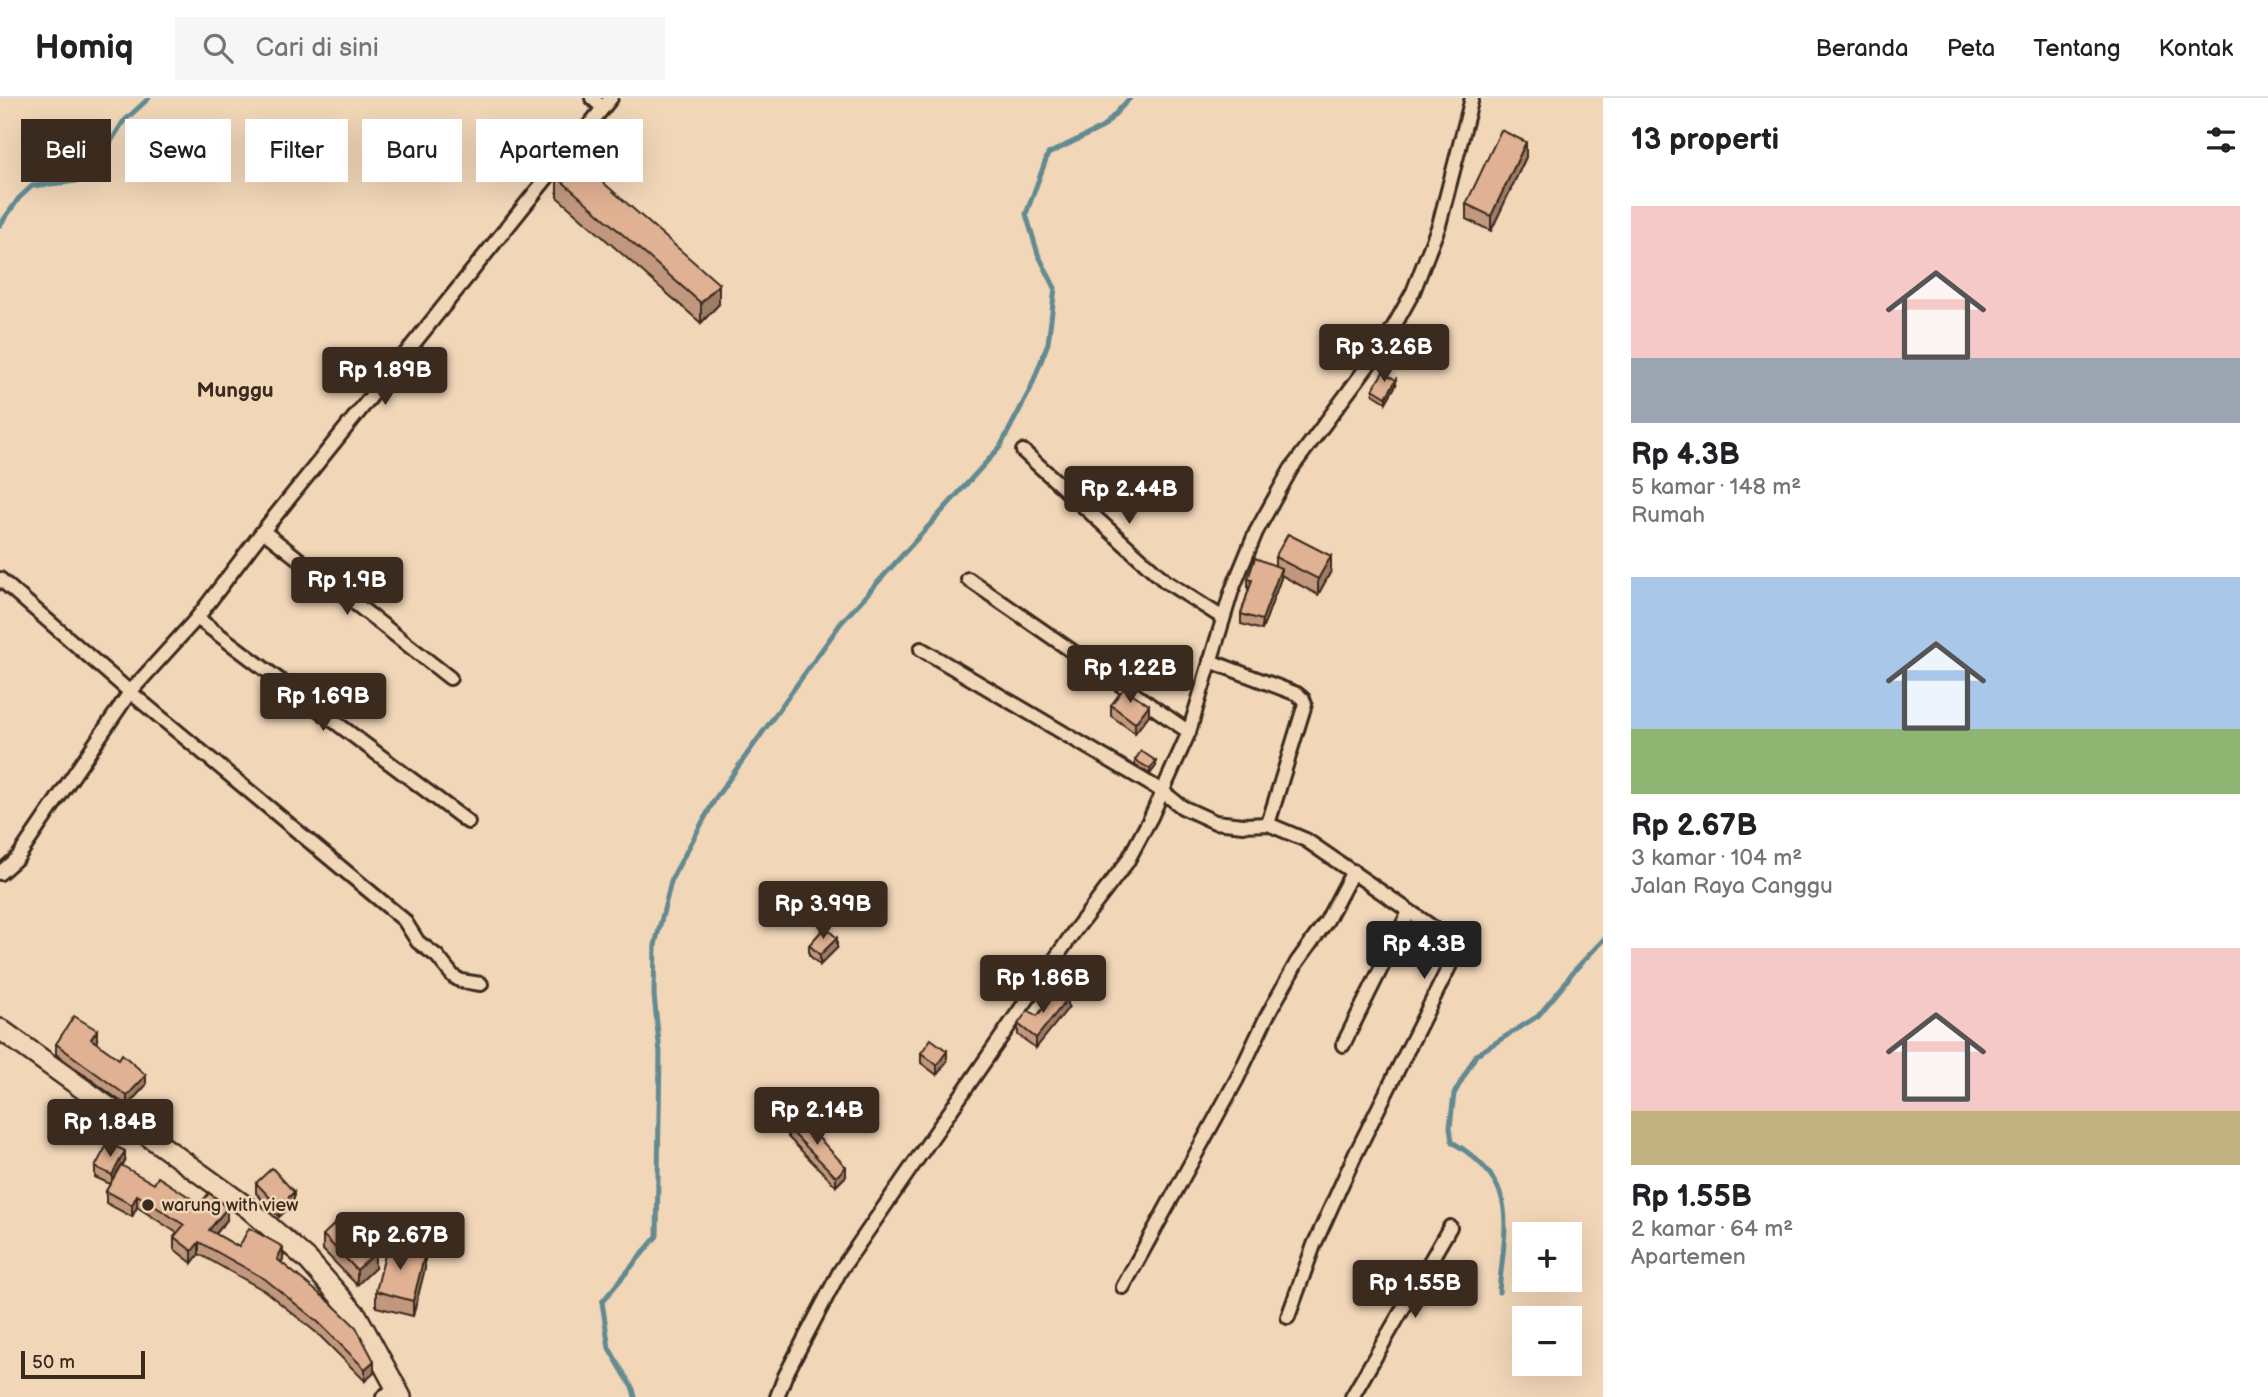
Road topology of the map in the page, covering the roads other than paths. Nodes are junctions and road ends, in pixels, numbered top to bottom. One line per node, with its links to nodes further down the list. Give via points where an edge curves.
1 (592, 98): 3 (street)
2 (1472, 98): 9 (street, via 1439,225 1413,292 1384,344 1291,469 1256,532)
3 (607, 103): 5 (street)
4 (1023, 451): 9 (street, via 1165,581)
5 (263, 531): 8 (street); 12 (street)
6 (0, 579): 13 (street)
7 (968, 579): 14 (street)
8 (197, 618): 13 (street); 16 (street)
9 (1223, 618): 11 (street)
10 (921, 649): 15 (street)
11 (1210, 661): 14 (street); 17 (street, via 1297,694 1305,704)
12 (450, 678)
13 (130, 692): 19 (street, via 18,857); 21 (street, via 404,920 418,942 453,976)
14 (1189, 732): 15 (street)
15 (1162, 791): 17 (street, via 1182,807 1215,822); 28 (street, via 1127,862 840,1271)
16 (468, 822)
17 (1268, 824): 18 (street, via 1306,840)
18 (1353, 871): 20 (street); 25 (street, via 1291,973)
19 (0, 873)
20 (1409, 912): 23 (street); 26 (street, via 1447,936 1457,951 1343,1182)
21 (481, 984)
22 (0, 1029): 27 (main road, via 248,1208 308,1260 357,1316)
23 (1343, 1045)
24 (1450, 1227): 29 (street)
25 (1123, 1287)
26 (1288, 1317)
27 (393, 1394)
28 (777, 1397)
29 (1352, 1397)

